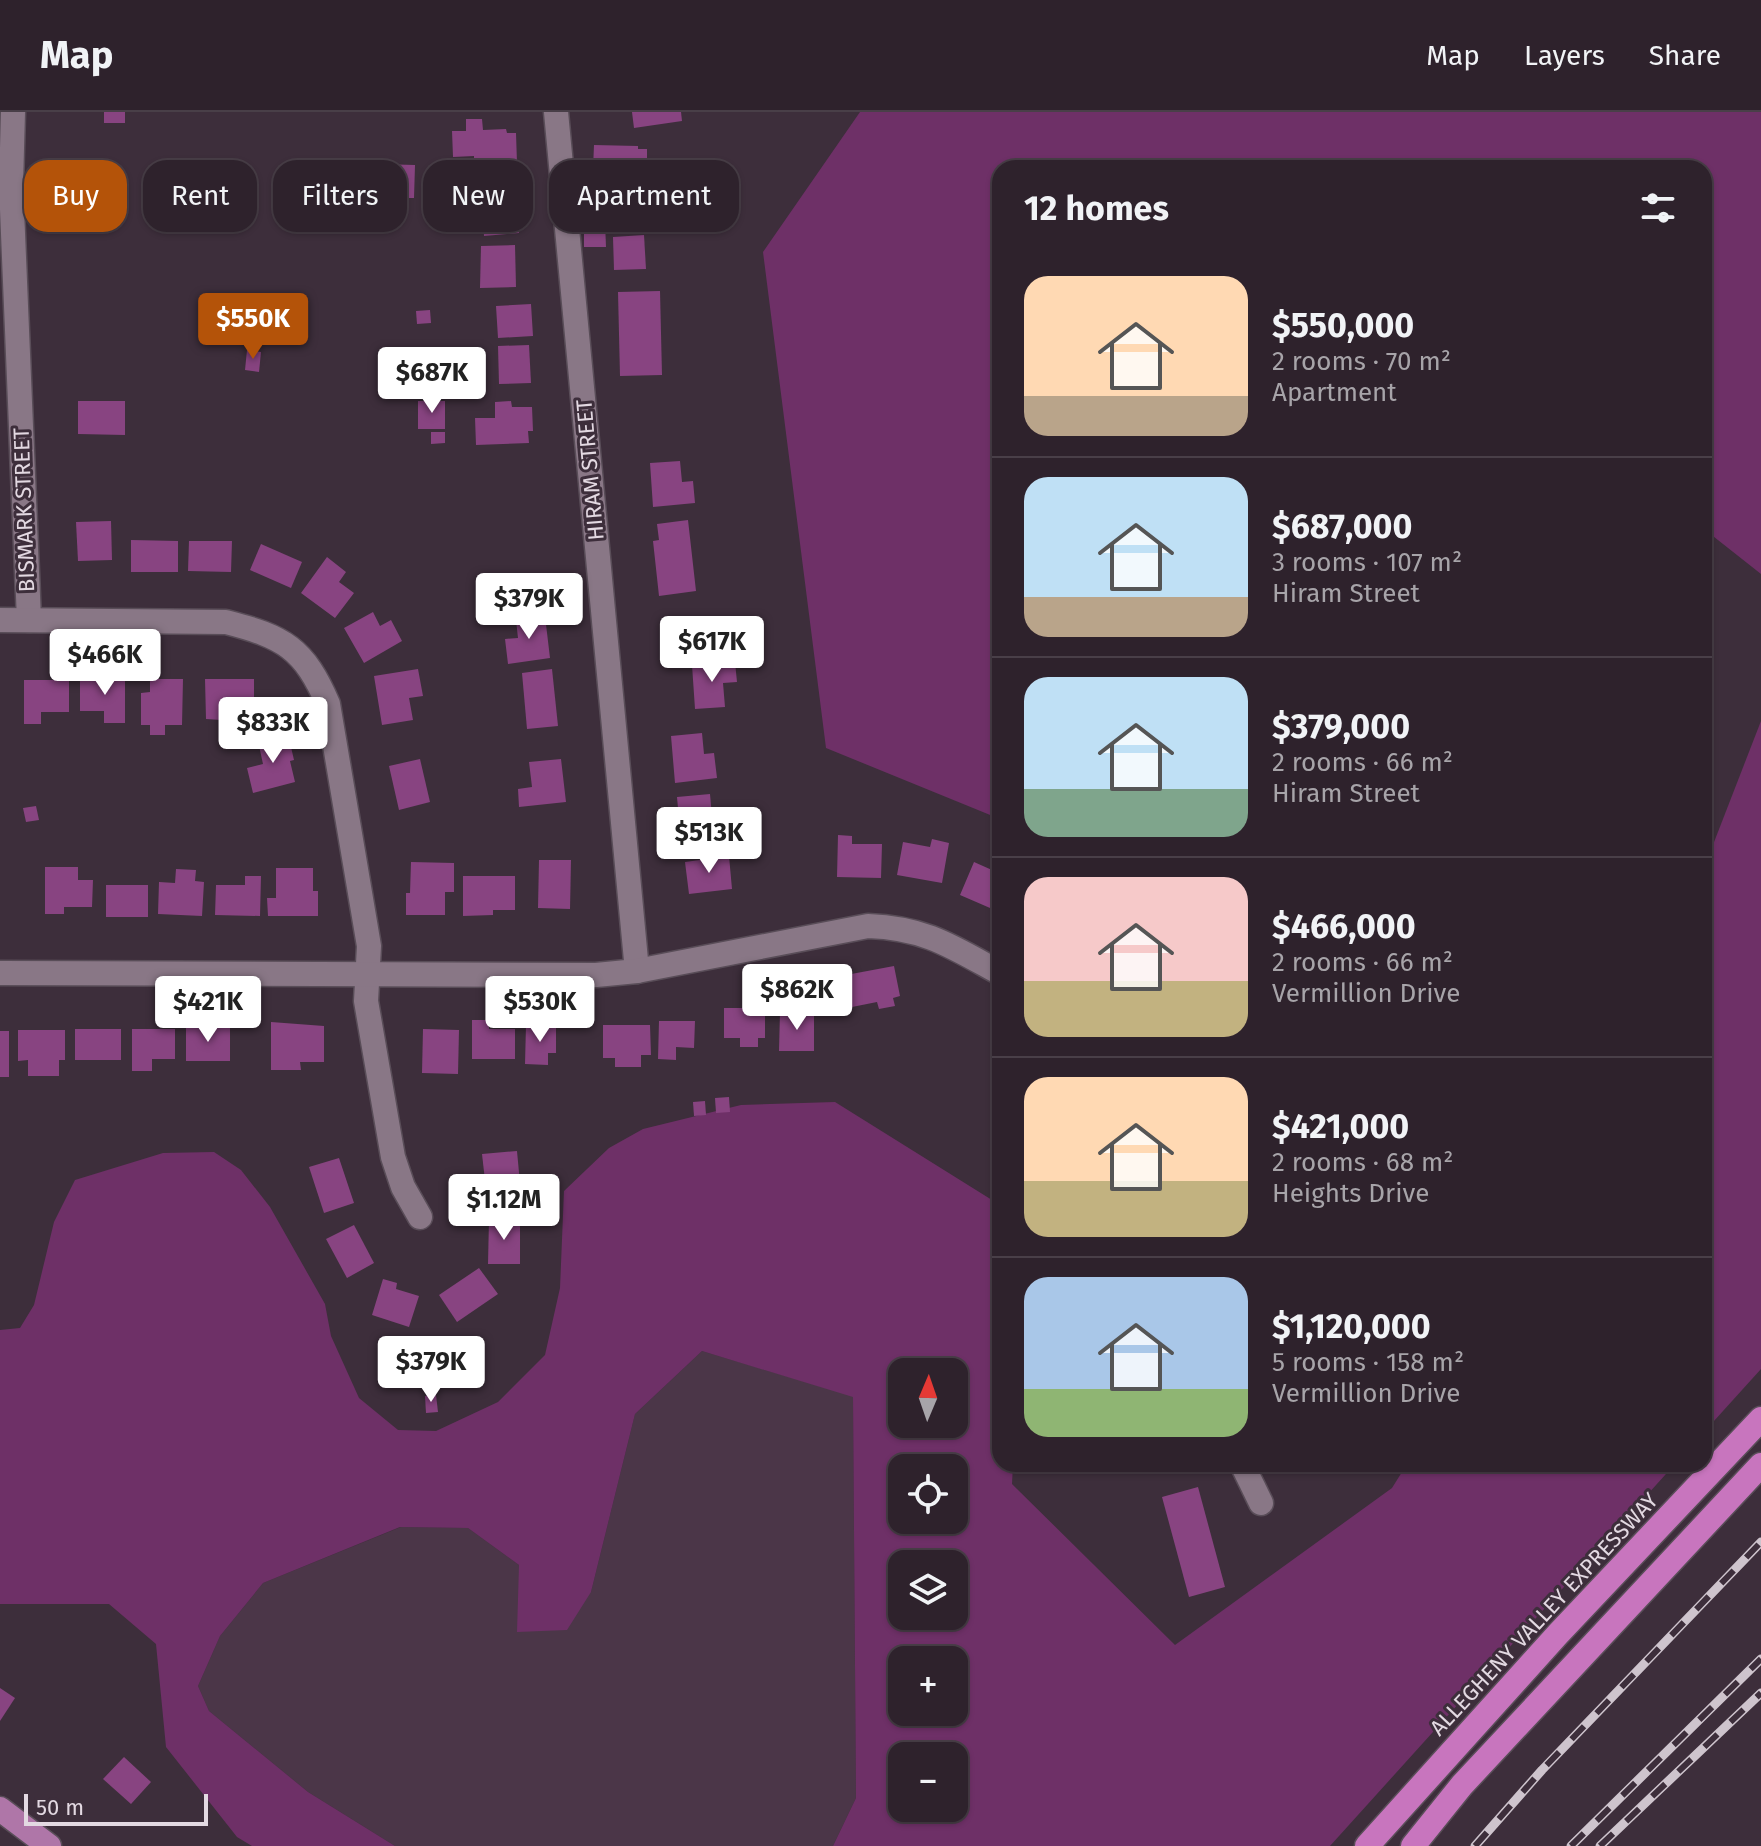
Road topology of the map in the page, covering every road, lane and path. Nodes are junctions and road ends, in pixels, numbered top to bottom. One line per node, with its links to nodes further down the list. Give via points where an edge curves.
1 (13, 112): 3 (street, BISMARK STREET)
2 (556, 112): 7 (street, HIRAM STREET)
3 (11, 451): 5 (street, BISMARK STREET)
4 (0, 620): 5 (street)
5 (29, 620): 9 (street, via 226,622 285,643 304,658 328,704 369,946)
6 (992, 969): 7 (street, via 929,935 868,926)
7 (637, 971): 9 (street)
8 (0, 973): 9 (street)
9 (368, 973): 10 (street, via 366,1001 393,1157)
10 (420, 1217)
11 (1761, 1419): 13 (highway, ALLEGHENY VALLEY EXPRESSWAY)
12 (1761, 1465): 20 (highway, via 1462,1785)
13 (1712, 1471)
14 (1246, 1472): 16 (street)
15 (1711, 1472): 19 (highway, ALLEGHENY VALLEY EXPRESSWAY)
16 (1261, 1503)
17 (0, 1809): 18 (main road)
18 (49, 1846)
19 (1367, 1846)
20 (1413, 1846)

